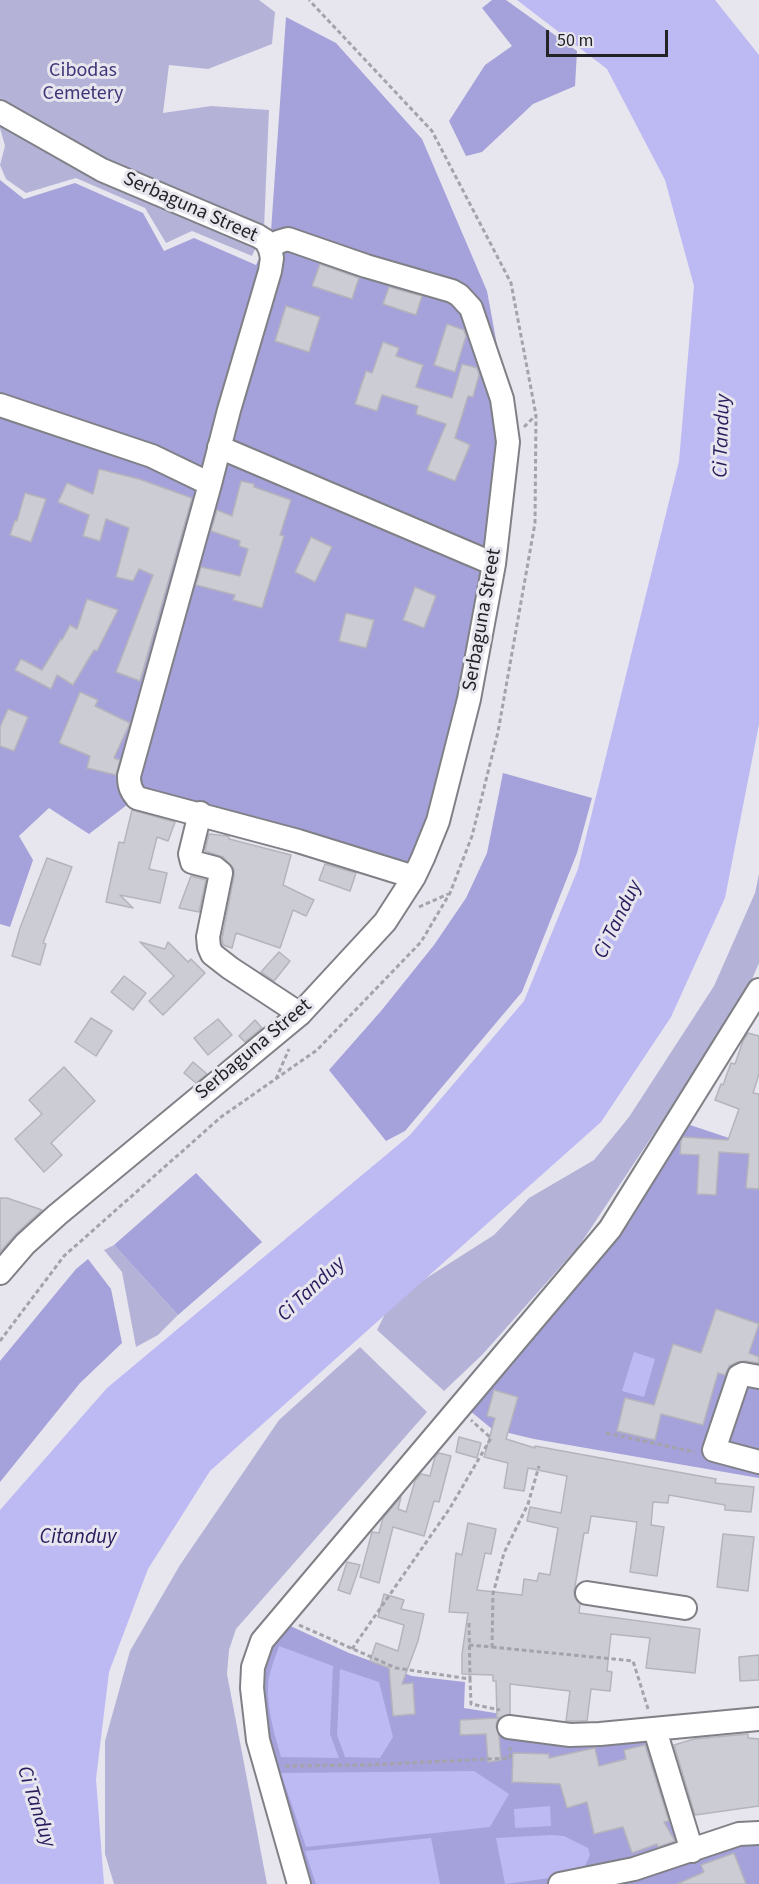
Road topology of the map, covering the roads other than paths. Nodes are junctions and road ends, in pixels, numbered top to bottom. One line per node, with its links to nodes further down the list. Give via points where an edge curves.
1 (0, 112): 2 (street, Serbaguna Street, via 102,170 258,236)
2 (270, 249): 4 (street, via 270,271); 6 (street, Serbaguna Street, via 288,239 452,291 471,308 502,399 508,442)
3 (0, 405): 5 (street, via 152,456)
4 (219, 447): 5 (street); 6 (street)
5 (210, 484): 7 (street, via 129,776 131,791 137,798)
6 (494, 564): 8 (street, Serbaguna Street, via 464,721 438,821)
7 (200, 813): 8 (street); 10 (street, via 190,854 192,862 221,873 209,947 230,968)
8 (414, 877): 10 (street, Serbaguna Street, via 385,922)
9 (759, 990): 21 (street, via 618,1218 262,1641 253,1667 252,1688 258,1740)
10 (300, 1014): 11 (street, Serbaguna Street, via 57,1215)
11 (0, 1273)
12 (759, 1377): 13 (street, via 739,1376 714,1450)
13 (759, 1462)
14 (587, 1593): 15 (street)
15 (686, 1608)
16 (759, 1719): 18 (street)
17 (509, 1727): 18 (street, via 570,1735)
18 (655, 1730): 20 (street)
19 (759, 1833): 20 (street, via 739,1834)
20 (692, 1851): 22 (street, via 634,1869)
21 (299, 1884)
22 (560, 1884)

